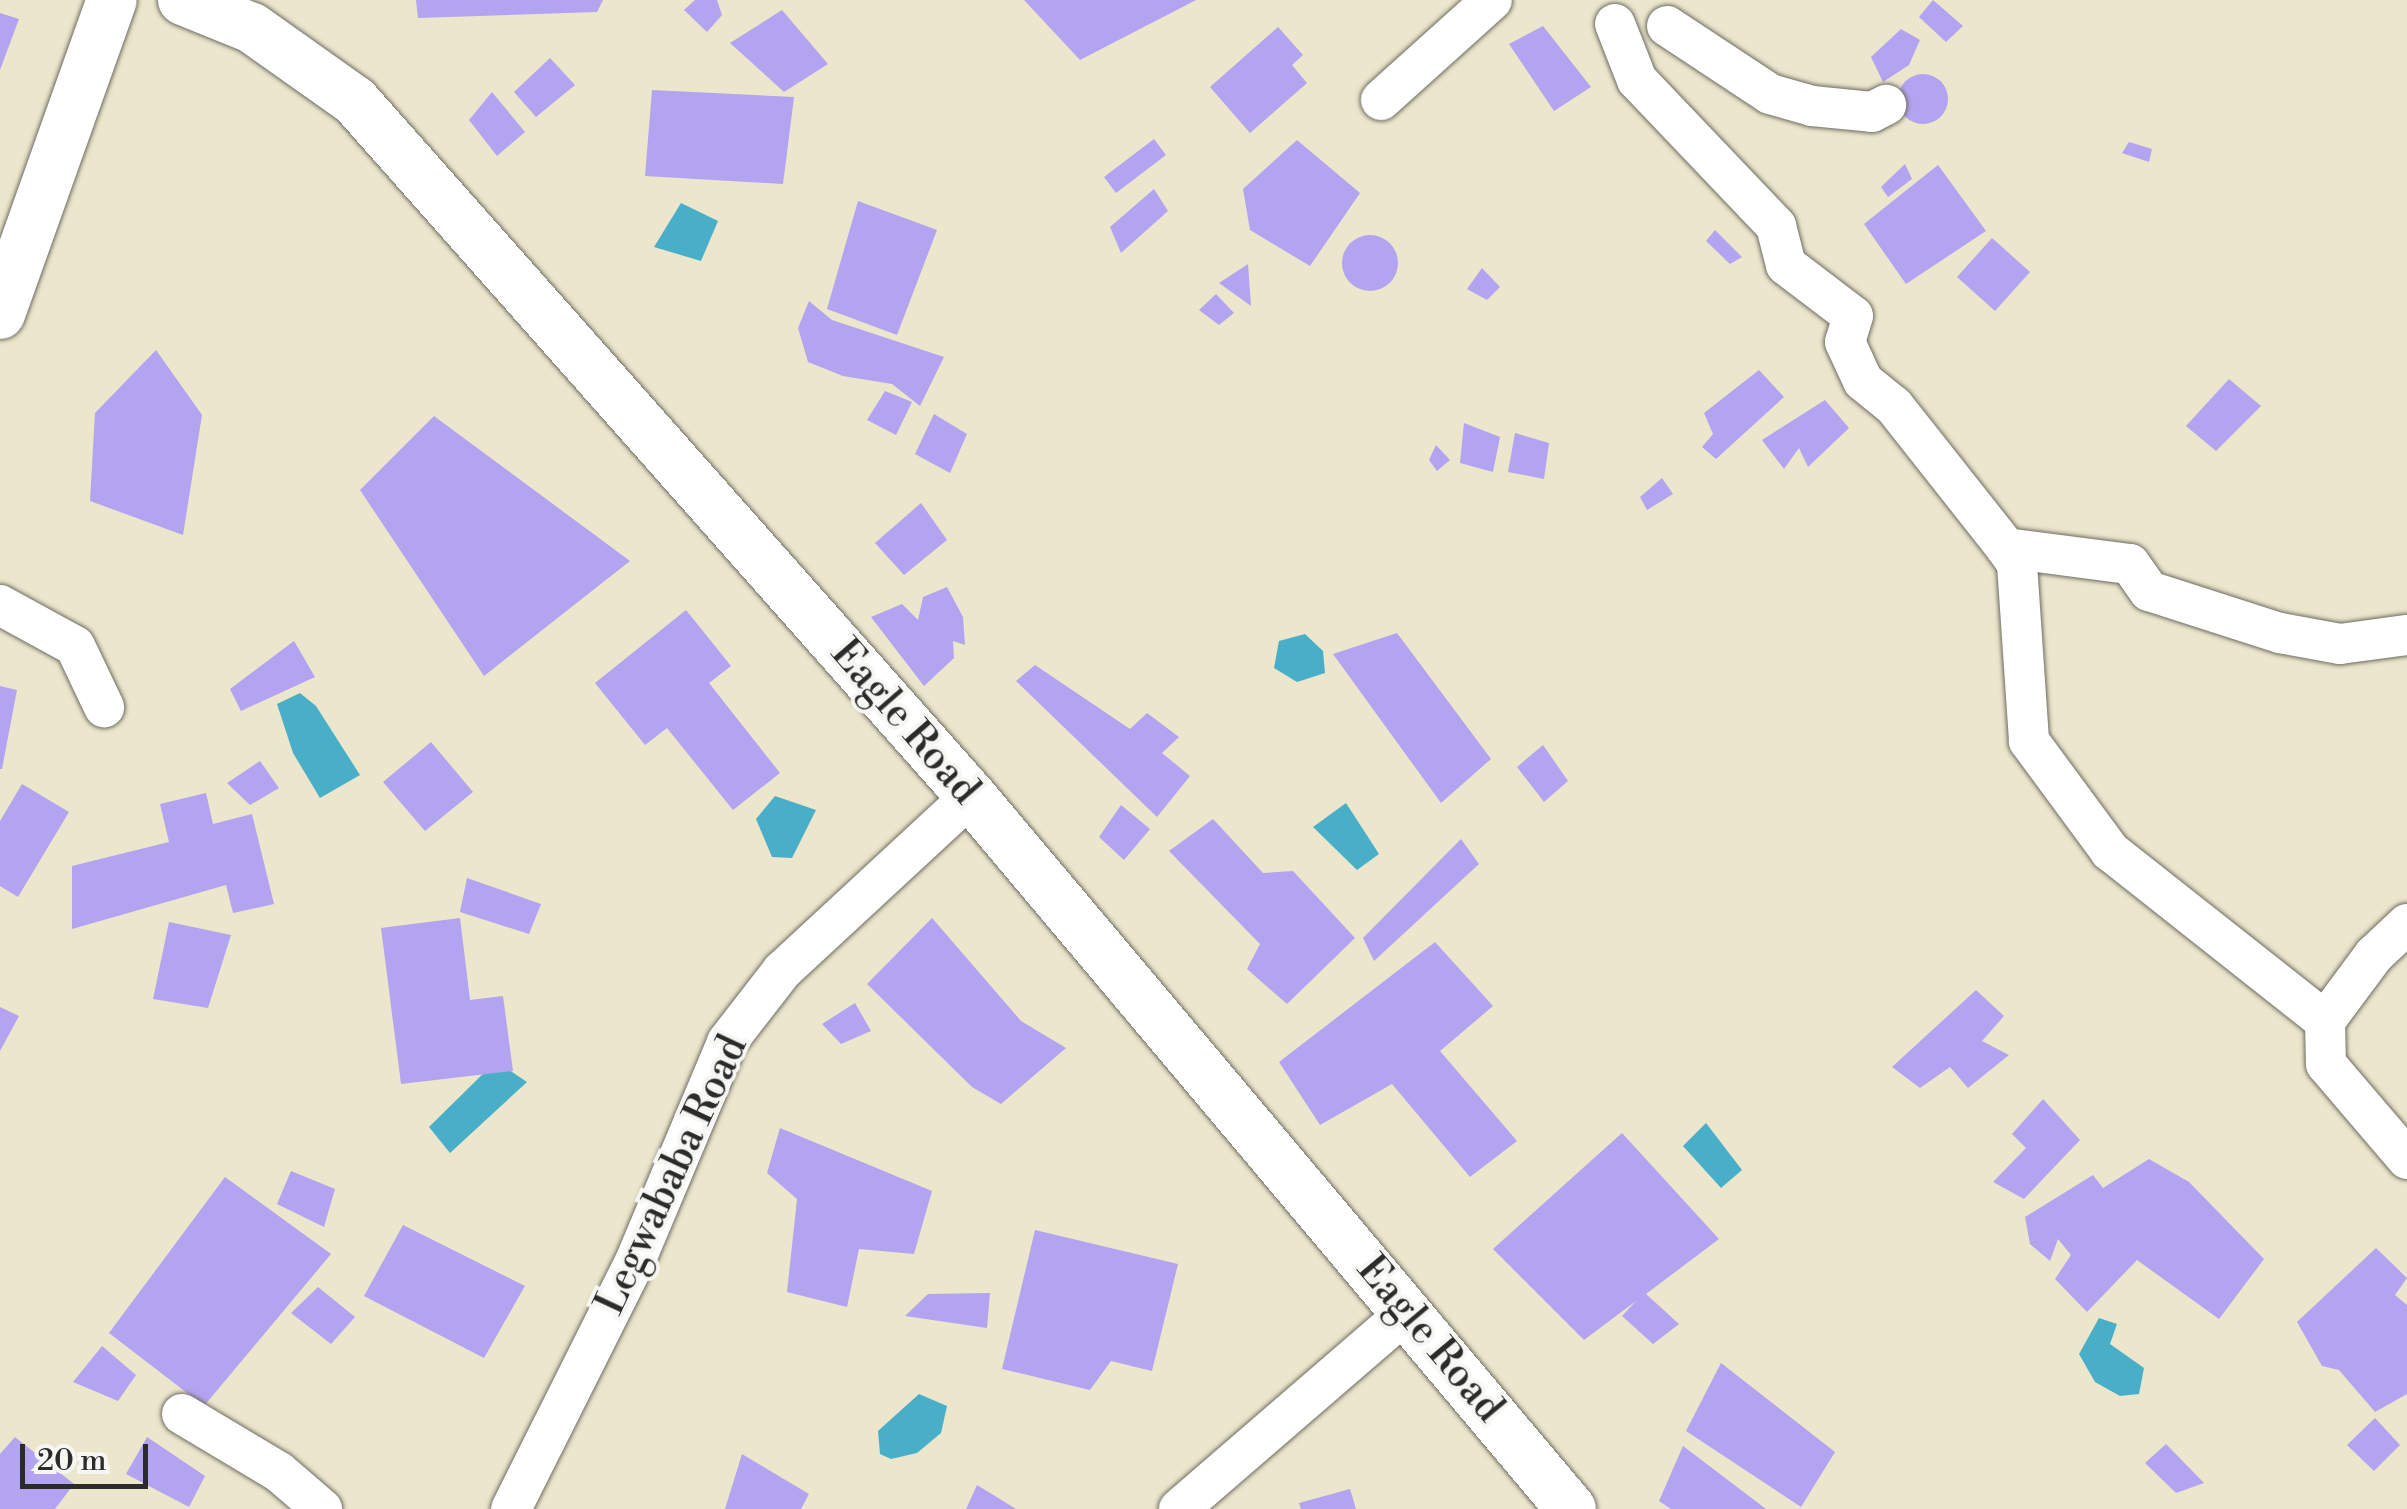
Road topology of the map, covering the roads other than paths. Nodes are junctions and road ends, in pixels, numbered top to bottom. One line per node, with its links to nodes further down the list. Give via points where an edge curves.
1 (112, 0): 8 (street)
2 (183, 0): 13 (street, Eagle Road, via 252,28 355,101)
3 (1492, 0): 6 (street)
4 (1615, 24): 9 (street, via 1638,80 1776,226 1786,265 1853,316 1845,342 1864,381 1894,406)
5 (1666, 26): 7 (street, via 1770,94 1812,106 1872,112)
6 (1381, 100)
7 (1886, 106)
8 (2, 305)
9 (2006, 548): 11 (street, via 2130,564 2148,591 2280,633 2340,644); 15 (street, via 2016,564 2029,741 2110,851)
10 (0, 604): 12 (street, via 75,646)
11 (2407, 636)
12 (104, 708)
13 (971, 796): 17 (street, Eagle Road); 20 (street, Legwababa Road, via 782,971 727,1042 636,1259)
14 (2407, 924): 15 (street)
15 (2324, 1021): 16 (street, via 2326,1064)
16 (2407, 1159)
17 (1408, 1311): 21 (street); 22 (street, Eagle Road)
18 (182, 1414): 19 (street, via 279,1472)
19 (322, 1509)
20 (511, 1509)
21 (1179, 1509)
22 (1571, 1509)

